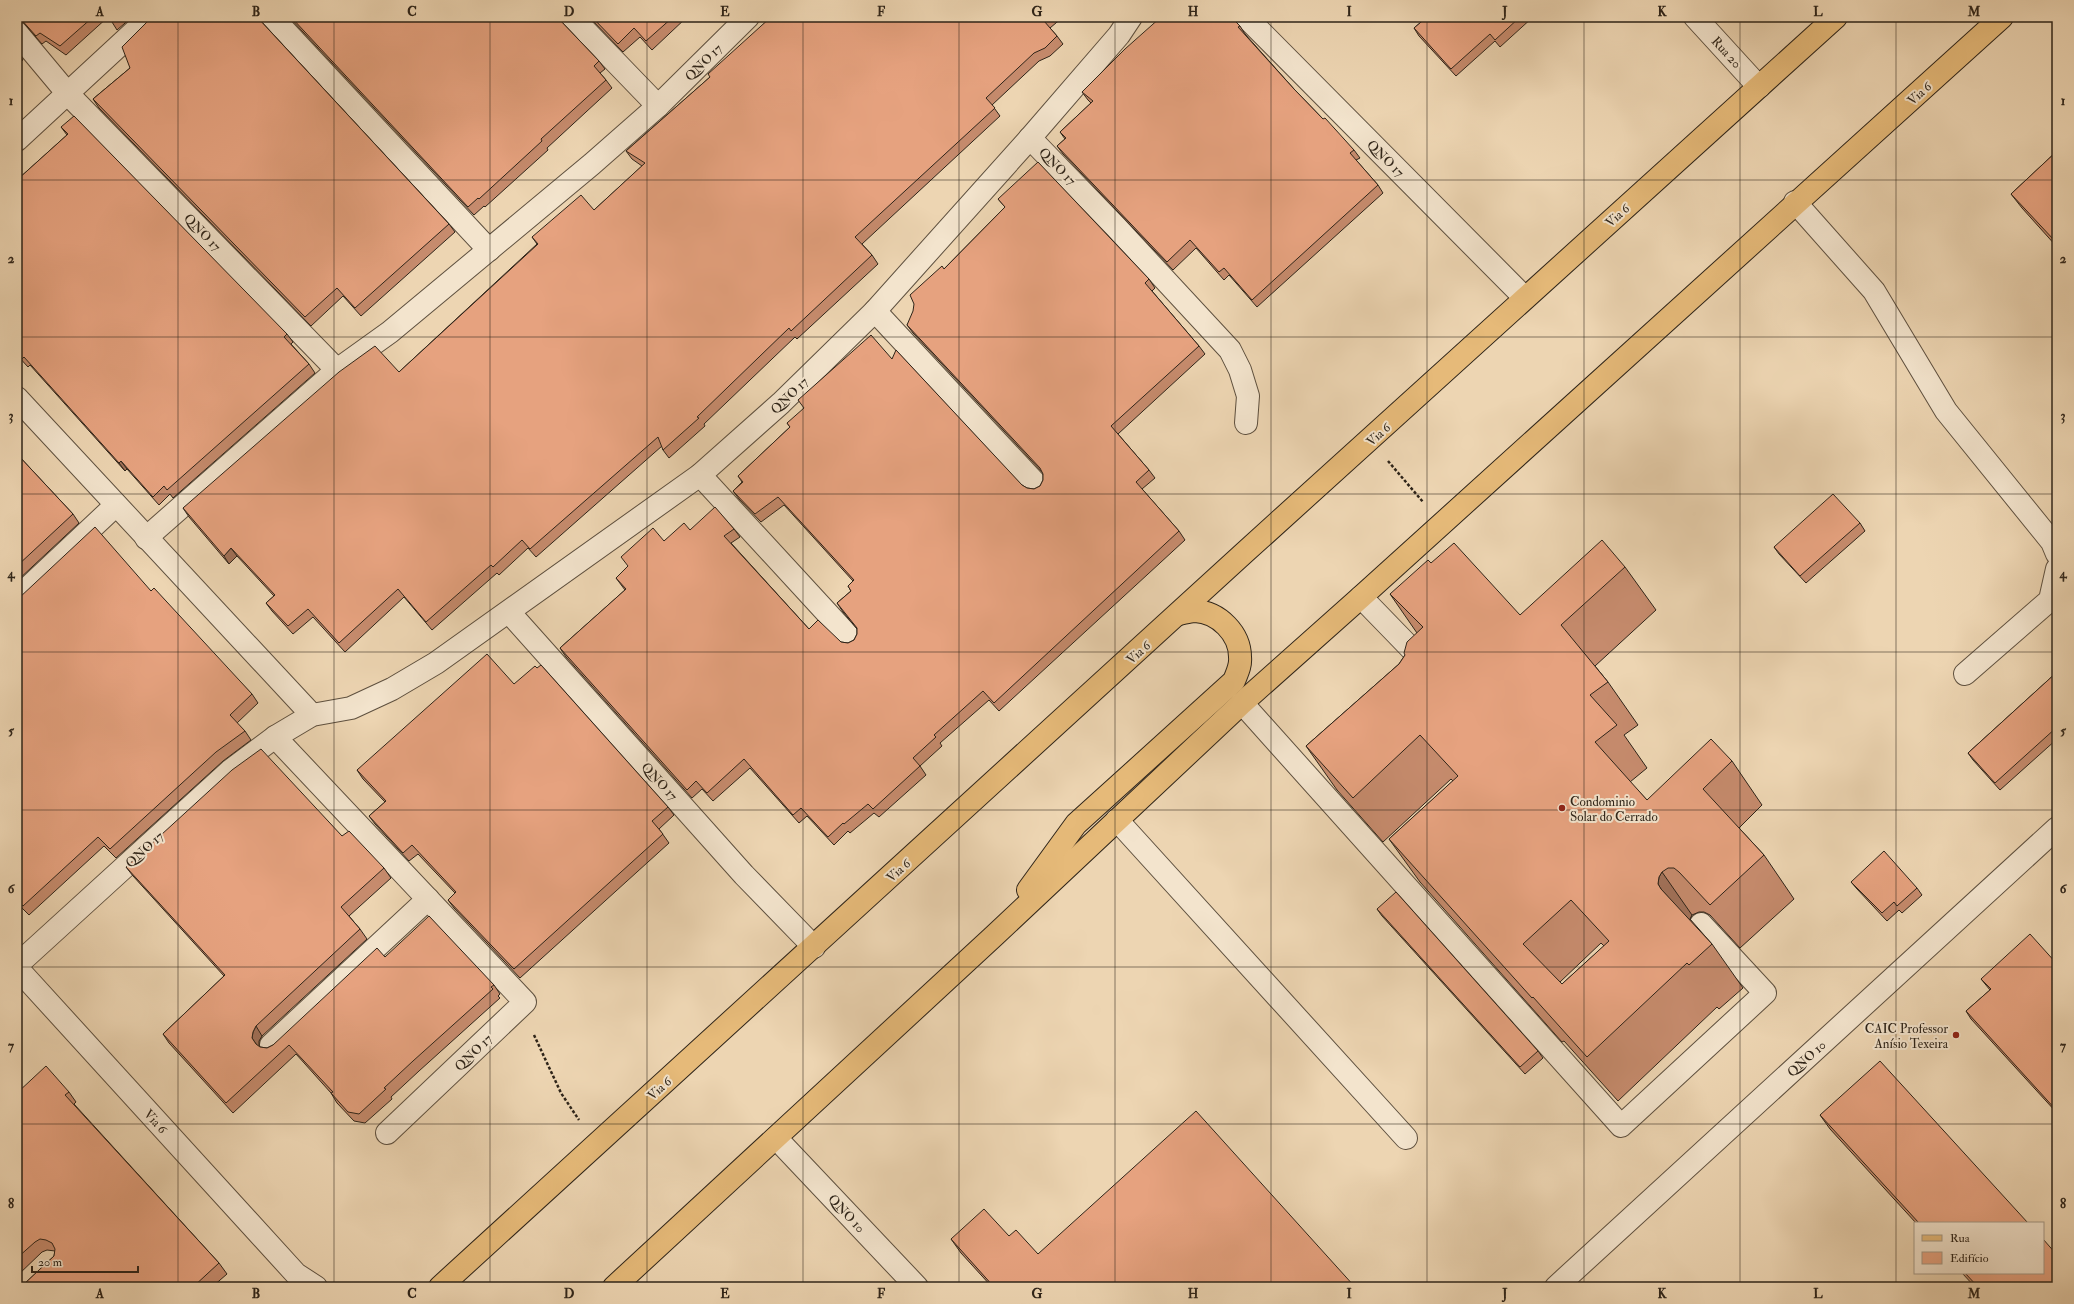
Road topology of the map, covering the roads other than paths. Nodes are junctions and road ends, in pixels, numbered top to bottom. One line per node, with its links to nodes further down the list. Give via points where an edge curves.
1 (150, 17): 12 (street)
2 (272, 17): 17 (street)
3 (572, 17): 13 (street)
4 (748, 17): 13 (street, QNO 17)
5 (1131, 17): 14 (street, QNO 17, via 1119,35)
6 (1246, 17): 18 (street, QNO 17)
7 (1695, 17): 11 (street, Rua 20)
8 (1836, 17): 11 (main road, Via 6)
9 (2002, 17): 16 (main road, Via 6)
10 (17, 33): 12 (street, QNO 17)
11 (1759, 87): 18 (main road, Via 6)
12 (68, 94): 15 (street); 20 (street, QNO 17)
13 (658, 106): 17 (street, QNO 17)
14 (1030, 138): 19 (street, QNO 17); 22 (street, QNO 17, via 1230,350 1240,370 1248,396)
15 (17, 140)
16 (1795, 202): 27 (street, via 1874,291 1946,412 2052,542); 29 (main road, Via 6)
17 (489, 250): 20 (street, QNO 17, via 390,332)
18 (1525, 298): 32 (main road, Via 6)
19 (875, 311): 23 (street, QNO 17, via 781,403); 24 (street)
20 (337, 370): 26 (street, QNO 17)
21 (17, 398): 25 (street)
22 (1246, 423)
23 (700, 475): 31 (street, QNO 17); 33 (street)
24 (1037, 485)
25 (116, 505): 26 (street); 30 (street)
26 (146, 538): 37 (street)
27 (2057, 554)
28 (2057, 569): 34 (street, via 2050,600)
29 (1361, 597): 35 (street, via 1429,667); 36 (main road, Via 6)
30 (17, 598)
31 (509, 612): 37 (street, QNO 17, via 436,663 392,689 351,708); 46 (street, QNO 17, via 744,875)
32 (1179, 614): 45 (main road, via 1195,611 1210,614 1224,622 1234,634 1239,645 1240,657 1239,670 1234,681 1076,824); 46 (main road, Via 6)
33 (851, 639)
34 (1965, 674)
35 (1424, 685)
36 (1242, 703): 40 (street); 41 (main road, Via 6)
37 (312, 715): 38 (street, QNO 17)
38 (275, 737): 43 (street); 47 (street, QNO 17, via 231,770)
39 (1336, 774): 40 (street)
40 (1319, 789): 44 (street, via 1621,1126 1765,993)
41 (1117, 820): 45 (main road, Via 6); 52 (street)
42 (2057, 828): 58 (street, QNO 10)
43 (428, 899): 49 (street); 50 (street, QNO 17, via 525,1002)
44 (1701, 924)
45 (995, 935): 51 (main road, Via 6)
46 (814, 947): 55 (main road, Via 6)
47 (17, 965)
48 (17, 968): 53 (street, Via 6)
49 (270, 1045)
50 (387, 1133)
51 (776, 1138): 56 (main road, Via 6); 57 (street, QNO 10)
52 (1406, 1138)
53 (299, 1281): 54 (street, Via 6)
54 (316, 1287)
55 (440, 1287)
56 (614, 1287)
57 (917, 1287)
58 (1556, 1287)

